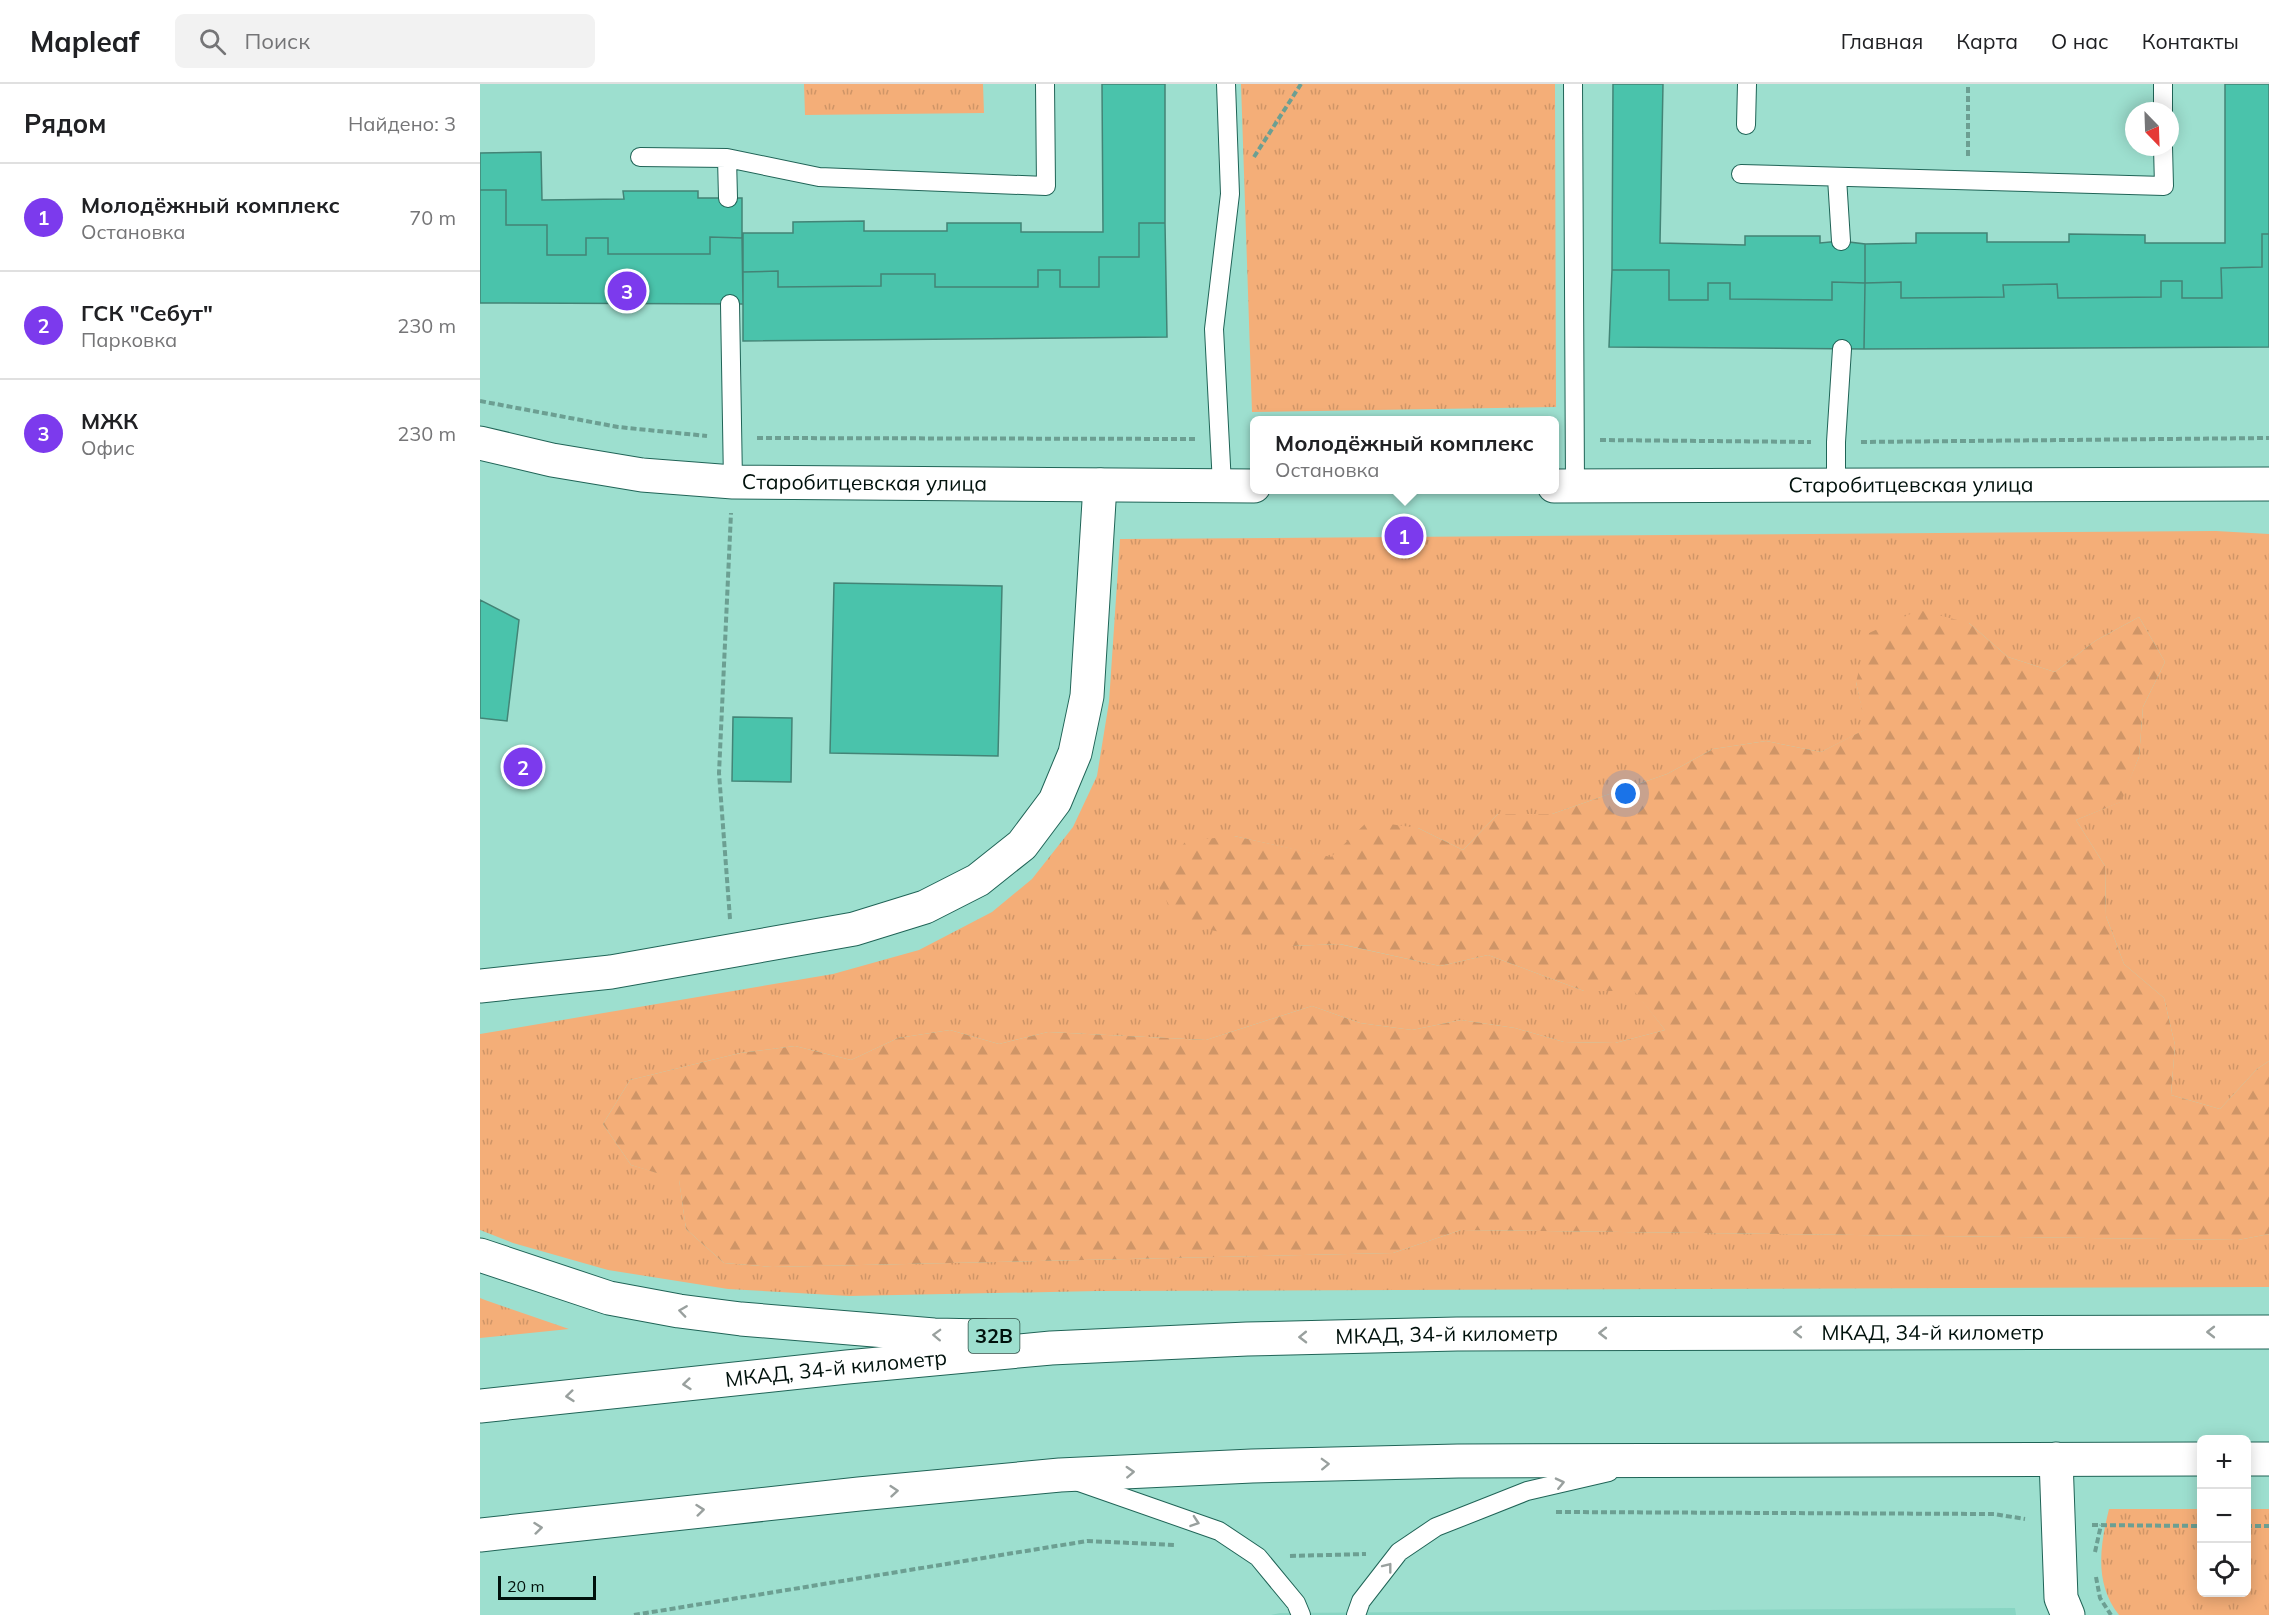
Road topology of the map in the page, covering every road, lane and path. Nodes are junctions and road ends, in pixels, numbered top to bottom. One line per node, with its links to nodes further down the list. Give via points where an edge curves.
1 (1045, 84): 13 (lane, via 1046,186 819,177)
2 (1226, 84): 16 (lane)
3 (1301, 84): 16 (path)
4 (1573, 84): 25 (lane)
5 (1747, 84): 9 (lane)
6 (1968, 84): 10 (path)
7 (2163, 84): 8 (lane)
8 (2163, 102)
9 (1746, 125)
10 (1968, 127)
11 (2163, 156): 15 (lane, via 2164,186)
12 (640, 157): 13 (lane)
13 (727, 158): 17 (lane)
14 (1741, 174): 15 (lane)
15 (1837, 178): 18 (lane)
16 (1230, 194): 24 (lane, via 1214,329)
17 (728, 198)
18 (1841, 241)
19 (730, 304): 22 (lane)
20 (1842, 349): 27 (lane)
21 (480, 401): 22 (path, via 618,427)
22 (732, 438): 24 (path); 28 (lane)
23 (2269, 438): 27 (path)
24 (1220, 440): 31 (lane)
25 (1575, 440): 27 (path); 33 (lane)
26 (480, 442): 28 (main road, Старобитцевская улица, via 642,476)
27 (1836, 442): 34 (lane)
28 (733, 482): 30 (main road, Старобитцевская улица); 35 (path, via 719,773)
29 (2269, 484): 34 (main road, Старобитцевская улица)
30 (1100, 485): 31 (main road, Старобитцевская улица); 36 (main road, via 1087,696 1075,753 1056,801 1022,845 978,880 925,907 854,929 611,972)
31 (1222, 485): 32 (main road, Старобитцевская улица)
32 (1250, 486)
33 (1565, 486): 34 (main road, Старобитцевская улица)
34 (1836, 486)
35 (730, 923)
36 (480, 986)
37 (480, 1255): 39 (main road, 32B, one-way to 37, via 934,1335 741,1319 609,1298)
38 (2269, 1332): 39 (main road, МКАД, 34-й километр, one-way to 39, via 1563,1333)
39 (1247, 1339): 40 (main road, МКАД, 34-й километр, one-way to 40, via 1052,1348)
40 (480, 1406)
41 (2056, 1459): 42 (main road); 45 (main road); 55 (main road, via 2061,1598)
42 (2197, 1459)
43 (2251, 1459): 44 (main road)
44 (2269, 1459)
45 (1658, 1460): 46 (main road, one-way to 45, via 1252,1466); 54 (lane, one-way to 45, via 1361,1601 1399,1552 1436,1527 1527,1491)
46 (1060, 1475): 50 (main road, one-way to 46); 53 (lane, one-way to 53, via 1219,1531 1258,1557 1296,1603)
47 (2101, 1526): 51 (path)
48 (2251, 1526): 49 (path)
49 (2269, 1526)
50 (480, 1535)
51 (2095, 1558)
52 (2095, 1575): 56 (path, via 2100,1598)
53 (1301, 1615)
54 (1356, 1615)
55 (2068, 1615)
56 (2111, 1615)

